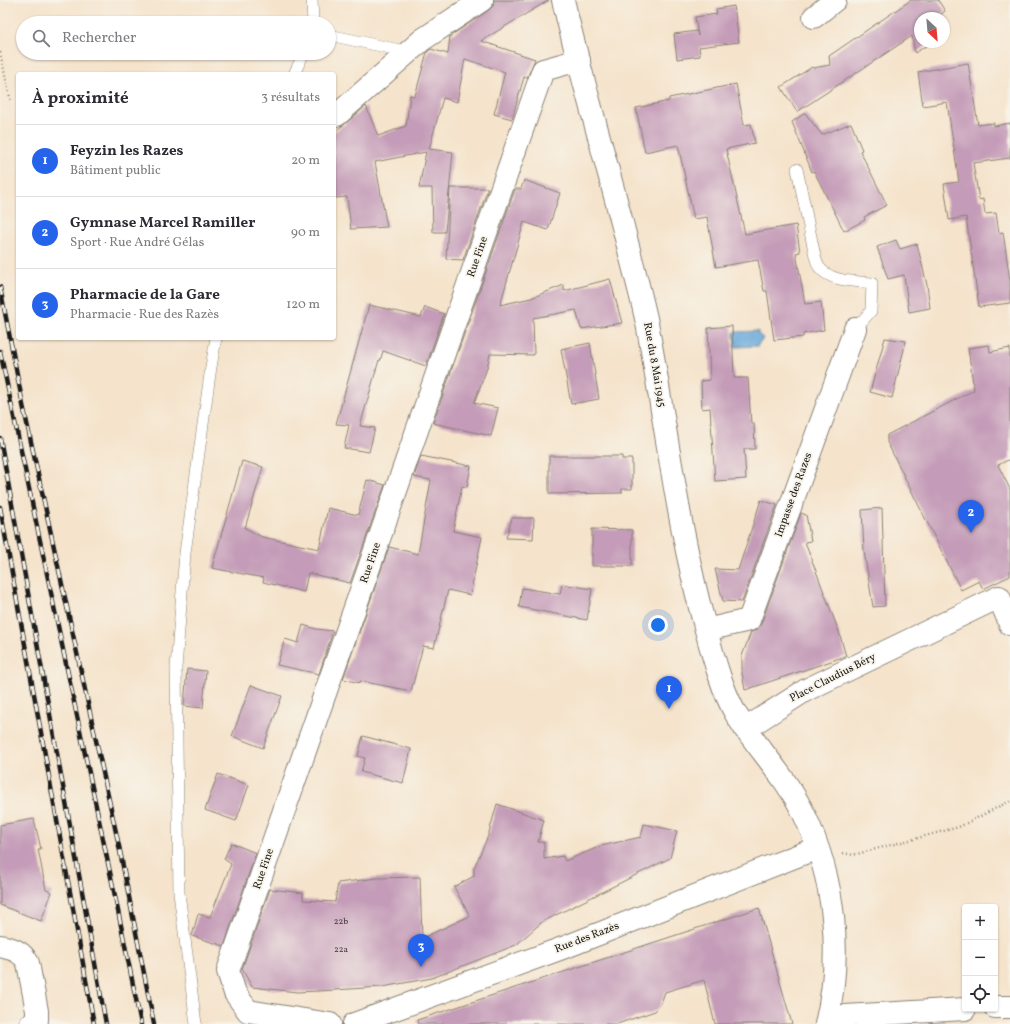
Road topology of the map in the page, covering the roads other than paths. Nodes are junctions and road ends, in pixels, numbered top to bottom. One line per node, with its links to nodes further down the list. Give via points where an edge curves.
1 (312, 0): 5 (lane)
2 (482, 0): 8 (street, via 422,40)
3 (563, 0): 10 (street, Rue du 8 Mai 1945)
4 (835, 0): 6 (street)
5 (313, 16)
6 (814, 17)
7 (336, 36): 8 (lane)
8 (409, 52): 12 (street)
9 (301, 60): 11 (lane)
10 (579, 60): 18 (street, Rue du 8 Mai 1945, via 646,321 693,580); 28 (street, Rue Fine, via 543,70 228,971 236,993 248,1011)
11 (295, 72)
12 (337, 115)
13 (796, 169): 14 (lane, via 814,256 819,267 828,276 872,283 871,311)
14 (855, 329): 18 (street, Impasse des Razes, via 749,620)
15 (216, 340): 27 (lane, via 185,553 176,668 179,893)
16 (1004, 594): 17 (street, Place Claudius Béry); 19 (street, Place Claudius Béry, via 806,690)
17 (1010, 624)
18 (706, 630): 19 (street, Rue du 8 Mai 1945, via 727,695)
19 (745, 729): 20 (street, via 783,780 803,813)
20 (817, 848): 25 (street, via 824,866 834,928 833,986); 29 (street, Rue des Razès, via 568,946)
21 (0, 946): 26 (street, via 19,951 28,963 37,1011 37,1020)
22 (998, 1007): 23 (street)
23 (1010, 1007)
24 (962, 1009): 25 (street)
25 (827, 1020)
26 (30, 1024)
27 (196, 1024)
28 (330, 1024)
29 (354, 1024)

